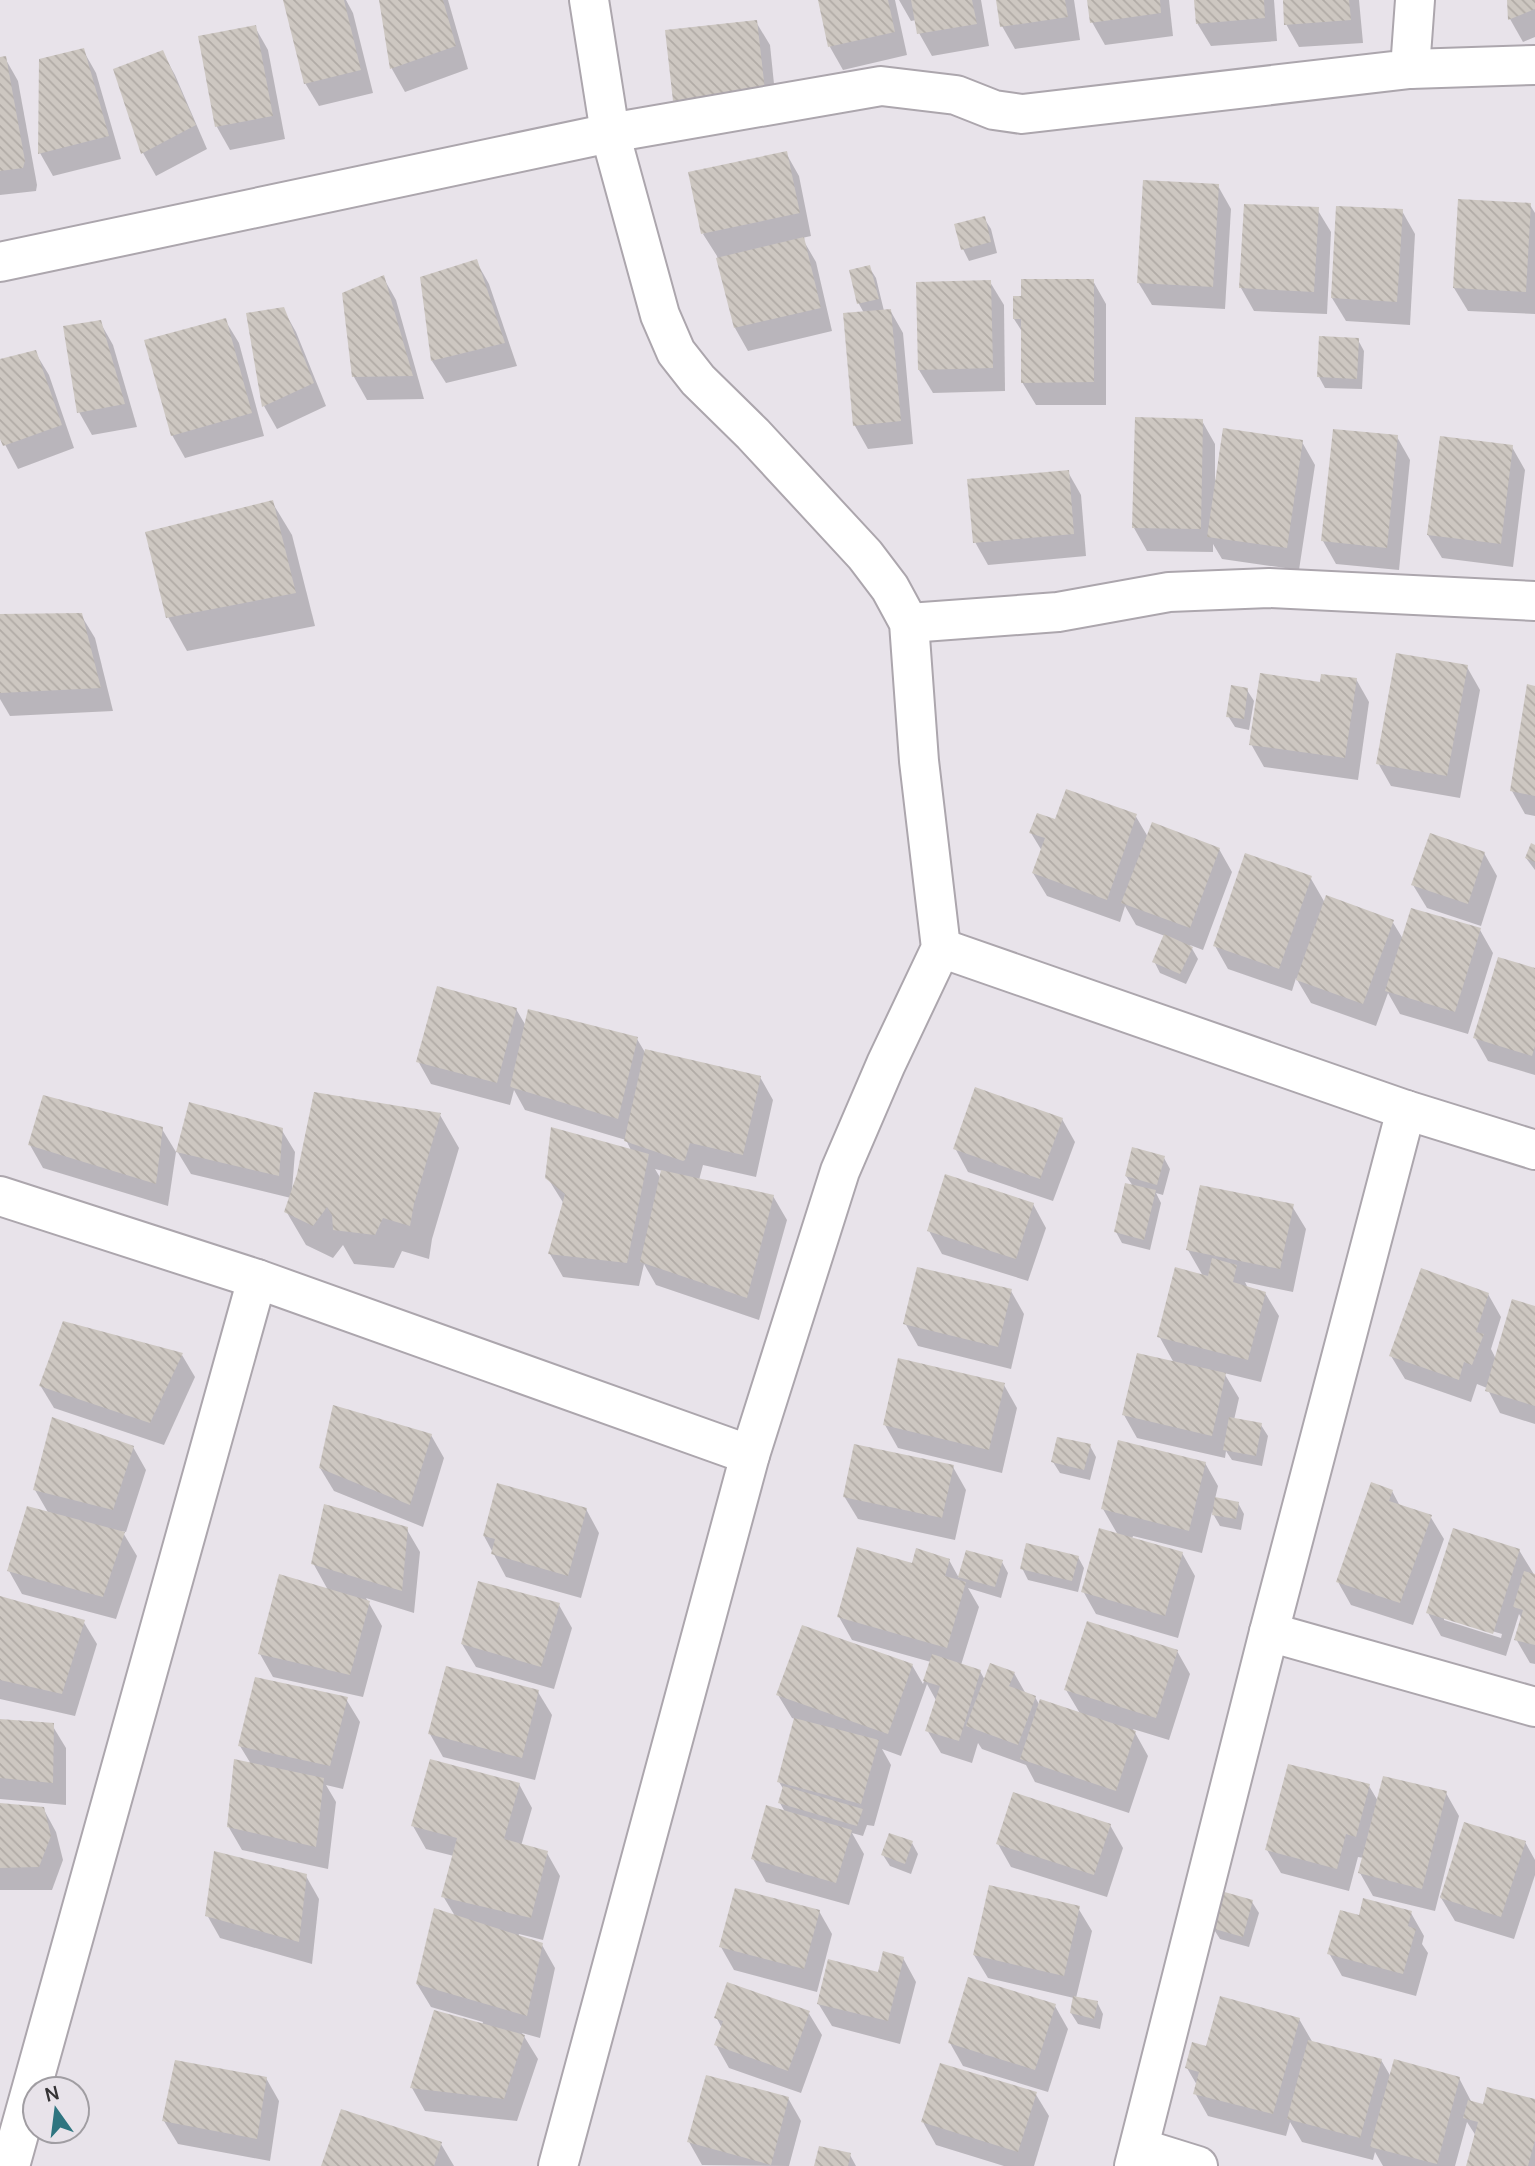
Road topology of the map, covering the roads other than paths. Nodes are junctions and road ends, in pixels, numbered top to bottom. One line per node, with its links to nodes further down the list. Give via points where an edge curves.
1 (589, 0): 5 (street)
2 (1415, 0): 4 (street)
3 (1535, 65): 4 (street)
4 (1410, 69): 5 (street, via 1022,114 995,110 956,95 881,86)
5 (611, 134): 6 (street); 8 (street, via 660,315 676,352 865,555)
6 (0, 262)
7 (1535, 601): 8 (street, via 1269,588 1169,592 1058,612)
8 (909, 623): 9 (street)
9 (940, 948): 10 (street); 14 (street, via 840,1171)
10 (1406, 1110): 11 (street); 15 (street)
11 (1535, 1150)
12 (0, 1196): 13 (street)
13 (257, 1279): 14 (street); 18 (street)
14 (750, 1455): 19 (street)
15 (1269, 1632): 16 (street); 17 (street)
16 (1535, 1707)
17 (1137, 2157): 20 (street)
18 (10, 2166)
19 (558, 2166)
20 (1198, 2166)

